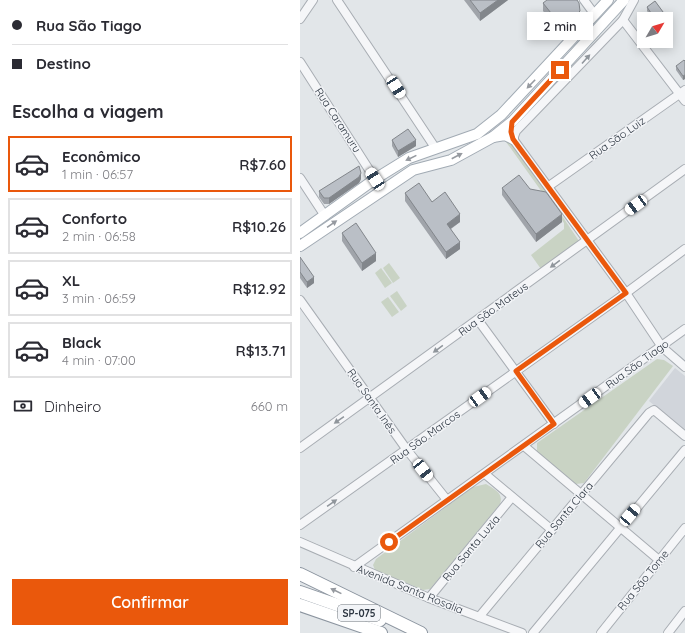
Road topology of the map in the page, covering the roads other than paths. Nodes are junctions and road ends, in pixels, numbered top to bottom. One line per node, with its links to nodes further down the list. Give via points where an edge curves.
1 (313, 0): 9 (street)
2 (337, 0): 17 (street)
3 (584, 0): 7 (street)
4 (608, 0): 7 (main road)
5 (624, 0): 8 (main road)
6 (634, 0): 10 (street)
7 (595, 15): 8 (main road, via 604,18); 17 (main road, one-way to 17, via 487,128 464,140)
8 (610, 15): 14 (main road)
9 (300, 19)
10 (623, 20): 12 (street); 16 (street, one-way to 10, via 516,131)
11 (300, 62): 22 (street, Rua Caramuru)
12 (682, 91): 13 (street); 23 (street, Rua São Luiz)
13 (685, 101)
14 (512, 122): 15 (main road); 16 (main road)
15 (493, 137): 16 (main road, via 505,135); 19 (main road, one-way to 15, via 451,160)
16 (513, 139): 23 (street)
17 (436, 149): 18 (main road, one-way to 18, via 409,158); 19 (main road, via 436,160)
18 (397, 166): 22 (main road); 24 (main road, via 378,183)
19 (417, 169): 24 (main road)
20 (685, 169): 27 (street, Rua São Mateus)
21 (300, 178): 25 (street)
22 (375, 179): 25 (main road)
23 (549, 186): 27 (street)
24 (385, 188): 28 (main road, one-way to 24)
25 (325, 216): 26 (main road)
26 (300, 233)
27 (587, 242): 30 (street); 32 (street, Rua São Mateus, one-way to 32)
28 (300, 246)
29 (685, 249): 30 (street, Rua São Marcos)
30 (626, 293): 34 (street); 36 (street, Rua São Marcos)
31 (300, 300): 37 (street, Rua Santa Inês)
32 (478, 320): 36 (street); 37 (street, Rua São Mateus, one-way to 37)
33 (685, 329): 34 (street, Rua São Tiago)
34 (662, 347): 35 (street); 38 (street, Rua São Tiago)
35 (685, 367)
36 (516, 371): 38 (street); 42 (street, Rua São Marcos)
37 (371, 398): 41 (street, Rua São Mateus, one-way to 41); 42 (street, Rua Santa Inês)
38 (554, 424): 40 (street, Rua São Tiago)
39 (685, 436): 45 (street, Rua Santa Clara, via 654,410)
40 (524, 446): 44 (street, Rua São Tiago); 45 (street)
41 (300, 448)
42 (407, 450): 47 (street, Rua Santa Inês); 48 (street, Rua São Marcos, one-way to 42)
43 (685, 450): 49 (street)
44 (485, 474): 46 (street); 47 (street, Rua São Tiago)
45 (582, 494): 49 (street); 51 (street, Rua Santa Clara)
46 (512, 497): 51 (street); 57 (street, Rua Santa Luzia)
47 (447, 500): 54 (street, Rua São Tiago)
48 (300, 525)
49 (620, 526): 53 (street); 66 (street)
50 (685, 528): 53 (street, Rua São Tome)
51 (552, 530): 61 (street, Rua Santa Clara)
52 (300, 542): 54 (street, Avenida Santa Rosalia)
53 (659, 560): 67 (street, Rua São Tome)
54 (354, 567): 57 (street, Avenida Santa Rosalia)
55 (300, 574): 64 (highway, one-way to 55)
56 (300, 592): 64 (highway, SP-075)
57 (429, 598): 61 (street, Avenida Santa Rosalia)
58 (300, 605): 63 (highway, SP-075)
59 (685, 612): 68 (street)
60 (300, 614): 62 (highway)
61 (479, 617): 65 (street, Avenida Santa Rosalia)
62 (363, 633)
63 (381, 633)
64 (420, 633)
65 (522, 633)
66 (533, 633)
67 (601, 633)
68 (668, 633)

